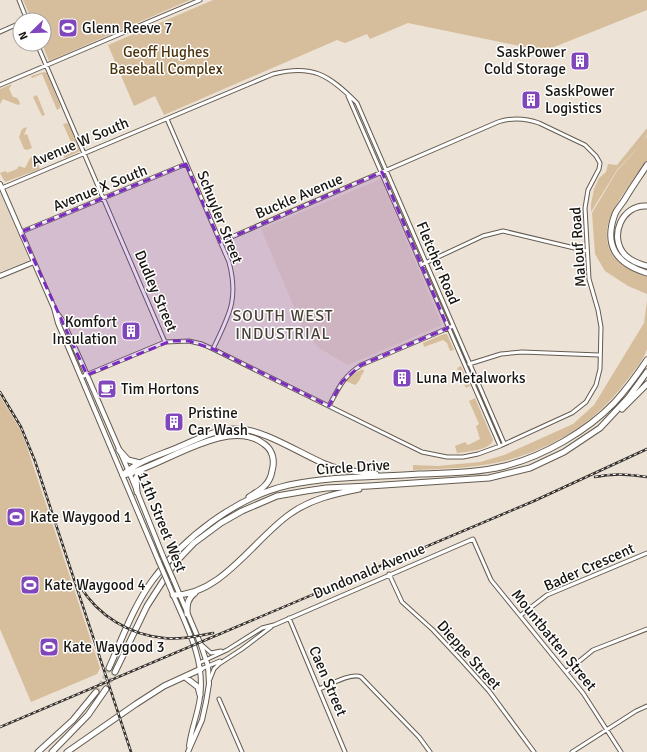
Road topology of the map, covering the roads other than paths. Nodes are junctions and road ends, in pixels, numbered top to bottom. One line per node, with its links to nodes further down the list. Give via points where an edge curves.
1 (19, 0): 3 (street)
2 (200, 0): 7 (street)
3 (24, 12)
4 (12, 27): 5 (street)
5 (0, 32)
6 (41, 52): 7 (street, Dudley Street)
7 (47, 65): 8 (street); 11 (street, Dudley Street)
8 (0, 85)
9 (347, 94): 10 (street, Fletcher Road, via 328,78 316,73 288,70); 14 (street, Fletcher Road, via 357,103); 15 (street, Fletcher Road)
10 (167, 119): 11 (street, Avenue W South); 12 (street, Schuyler Street)
11 (85, 154): 16 (street, Avenue W South); 17 (street, Dudley Street)
12 (186, 164): 17 (street, Avenue X South); 20 (street, Schuyler Street)
13 (647, 164): 26 (highway, via 615,214 610,241 618,257)
14 (387, 170): 15 (street, Buckle Avenue); 21 (street, Malouf Road, via 507,119 523,118 539,123 585,145 599,160 600,167 585,201); 23 (street, Fletcher Road)
15 (382, 172): 20 (street, Buckle Avenue); 24 (street, Fletcher Road)
16 (1, 186): 19 (main road, 11th Street West)
17 (104, 198): 19 (street, Avenue X South); 31 (street, Dudley Street)
18 (647, 206): 25 (highway, via 628,211 621,220 617,238 624,254 636,263)
19 (21, 232): 22 (main road, 11th Street West)
20 (220, 242): 32 (street, Schuyler Street, via 233,278 233,299 228,317)
21 (587, 251): 23 (street, via 503,231 483,236); 33 (street, Malouf Road, via 590,283 600,319)
22 (34, 262): 27 (main road); 28 (main road, 11th Street West)
23 (426, 262): 24 (street); 29 (street, Fletcher Road)
24 (421, 265): 30 (street, Fletcher Road)
25 (647, 266)
26 (647, 273)
27 (0, 276)
28 (54, 308): 38 (main road, 11th Street West); 39 (main road, 11th Street West)
29 (453, 326): 30 (street); 35 (street, Fletcher Road)
30 (448, 328): 36 (street, Fletcher Road); 41 (street, via 361,365 342,382)
31 (165, 342): 32 (street, Dudley Street, via 190,341); 38 (street)
32 (213, 349): 41 (street, Dudley Street)
33 (599, 355): 35 (street, via 522,352 501,354); 43 (street, Malouf Road, via 598,379 586,402 572,413)
34 (647, 360): 50 (highway, Circle Drive, via 613,404 594,420 557,445 524,460 504,466 460,472)
35 (469, 364): 36 (street); 43 (street, Fletcher Road)
36 (465, 366): 44 (street, Fletcher Road)
37 (647, 372): 42 (highway, Circle Drive, via 628,398)
38 (87, 375): 39 (street); 45 (main road, 11th Street West)
39 (81, 377): 49 (main road, 11th Street West)
40 (647, 384): 42 (highway)
41 (329, 406): 44 (street, Dudley Street, via 414,448 434,455 463,457)
42 (600, 428): 51 (highway, Circle Drive, via 550,460 511,473 482,479)
43 (504, 443): 44 (street, Dudley Street)
44 (500, 446)
45 (119, 450): 46 (highway, via 128,460); 48 (main road, 11th Street West)
46 (141, 463): 48 (highway); 50 (highway, via 213,433 237,428 260,433 327,465)
47 (142, 469): 48 (highway); 52 (highway, via 136,478); 53 (highway, via 222,437 237,435 264,443 271,452 274,463 271,476 266,485)
48 (129, 472): 49 (highway); 52 (main road, 11th Street West)
49 (123, 475): 58 (main road, 11th Street West, bridge)
50 (391, 476): 53 (highway, Circle Drive, via 336,478 290,485 250,499)
51 (369, 486): 57 (highway, via 329,495 290,514 218,579); 73 (highway, Circle Drive, via 326,488 277,496 221,523 194,543 174,564 147,606)
52 (137, 492): 59 (main road, 11th Street West, bridge)
53 (230, 510): 71 (highway, Circle Drive, via 187,542 152,581)
54 (474, 539): 56 (street, Dundonald Avenue); 61 (street, Mountbatten Street, via 491,580)
55 (647, 553): 61 (street, Bader Crescent, via 547,595)
56 (389, 574): 62 (street, Dundonald Avenue); 91 (street, Dieppe Street, via 402,602 433,630 489,691)
57 (197, 591): 59 (highway); 60 (highway, via 187,604)
58 (173, 595): 59 (highway); 69 (main road, 11th Street West)
59 (179, 595): 60 (main road, 11th Street West)
60 (188, 614): 65 (main road, 11th Street West)
61 (521, 615): 74 (street, Mountbatten Street)
62 (289, 618): 63 (street, Dundonald Avenue); 78 (street, Caen Street)
63 (274, 625): 66 (street, Dundonald Avenue, via 262,628); 68 (street, Dundonald Avenue)
64 (647, 629): 74 (street, via 593,650)
65 (201, 645): 66 (street, via 211,653); 67 (main road, 11th Street West)
66 (227, 650): 67 (street, Dundonald Avenue)
67 (206, 660): 69 (street, Dundonald Avenue); 70 (main road, 11th Street West)
68 (223, 660): 70 (street, Dundonald Avenue); 76 (street, Dundonald Avenue, via 214,669)
69 (199, 663): 72 (main road, 11th Street West)
70 (208, 666): 72 (street, Dundonald Avenue); 76 (main road, 11th Street West)
71 (109, 668)
72 (201, 669): 75 (highway); 80 (main road, 11th Street West)
73 (115, 672)
74 (566, 672): 83 (street, Mountbatten Street)
75 (185, 677): 80 (highway, via 198,687); 86 (highway, via 164,686)
76 (209, 684): 87 (main road, 11th Street West, via 204,712)
77 (106, 689): 85 (highway, via 88,715)
78 (319, 689): 89 (street, Caen Street); 90 (street, via 358,675 419,737)
79 (96, 692): 84 (highway, via 53,740)
80 (200, 695): 87 (main road, 11th Street West)
81 (219, 699): 88 (street)
82 (647, 706): 83 (street)
83 (607, 730): 92 (street); 93 (street, Mountbatten Street)
84 (38, 752)
85 (52, 752)
86 (67, 752)
87 (188, 752)
88 (242, 752)
89 (346, 752)
90 (430, 752)
91 (534, 752)
92 (572, 752)
93 (622, 752)

